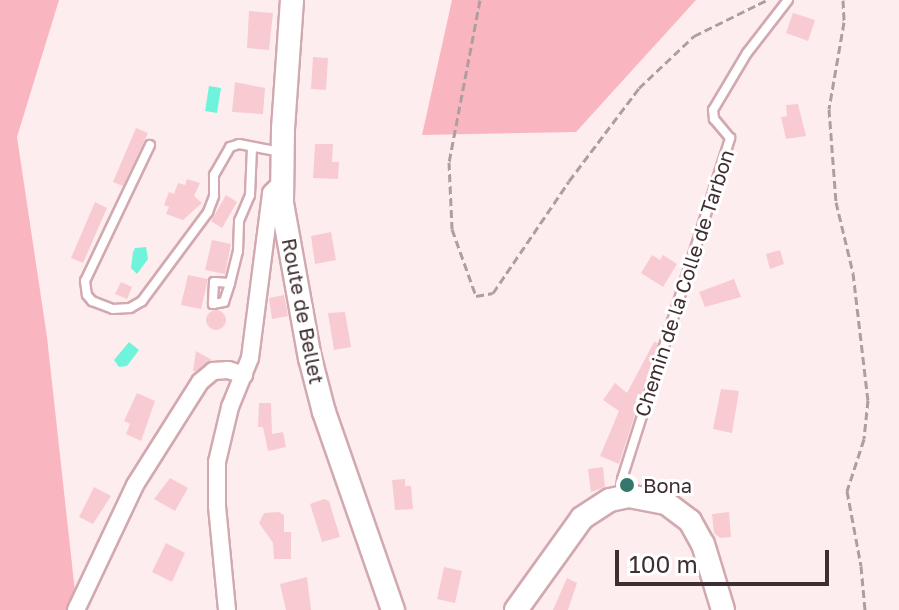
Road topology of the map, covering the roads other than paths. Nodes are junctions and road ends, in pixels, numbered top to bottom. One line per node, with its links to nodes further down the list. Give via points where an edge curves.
1 (292, 0): 5 (main road, Route de Bellet)
2 (788, 0): 9 (lane, Chemin de la Colle de Tarbon, via 747,53 713,110 730,138)
3 (150, 145): 4 (lane, via 85,281 92,301 113,309 142,301 208,212 221,156 239,144)
4 (252, 147): 5 (lane); 7 (lane, via 250,195 239,221)
5 (282, 152): 6 (main road, Route de Bellet)
6 (281, 183): 8 (street, via 271,193); 12 (main road, Route de Bellet, via 324,412)
7 (230, 283)
8 (244, 375): 10 (street, via 213,371 200,382 135,485); 11 (street, via 217,462)
9 (620, 497): 13 (main road, via 582,518); 14 (main road, via 654,499 686,517 703,544)
10 (76, 610)
11 (227, 610)
12 (393, 610)
13 (516, 610)
14 (723, 610)

